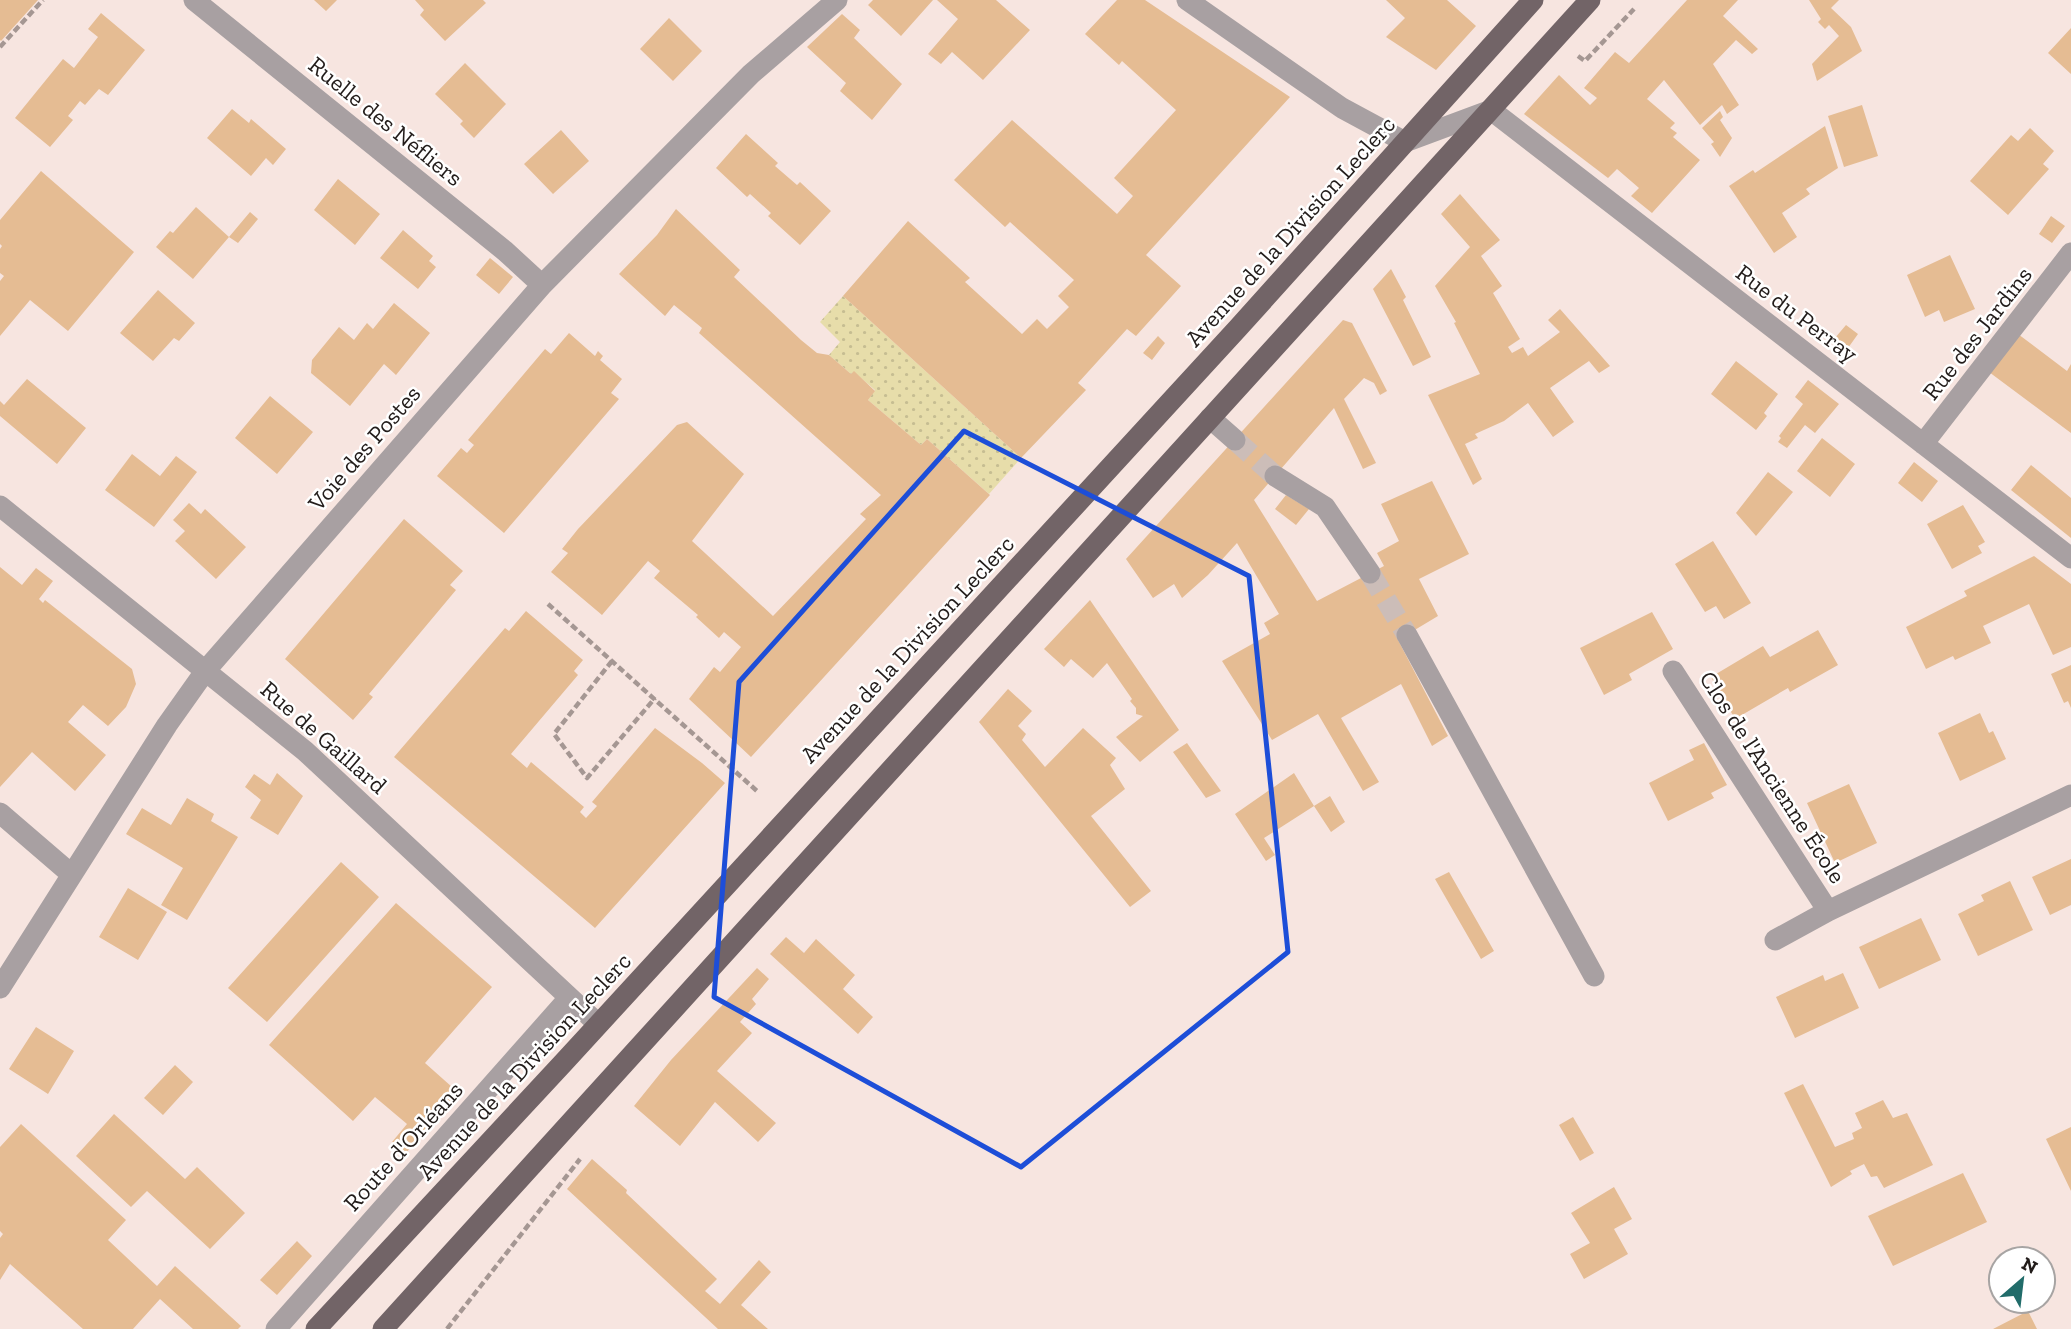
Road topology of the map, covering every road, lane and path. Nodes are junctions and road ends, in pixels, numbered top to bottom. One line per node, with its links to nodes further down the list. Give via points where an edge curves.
1 (43, 0): 8 (path)
2 (194, 0): 13 (street, Ruelle des Néfliers)
3 (837, 0): 13 (street, Voie des Postes, via 751,74)
4 (1187, 0): 11 (street, via 1342,108)
5 (1533, 0): 11 (main road, Avenue de la Division Leclerc)
6 (1590, 0): 10 (main road)
7 (1634, 9): 9 (path, via 1585,61)
8 (0, 47)
9 (1570, 51)
10 (1491, 110): 11 (street); 14 (main road); 16 (street, Rue du Perray)
11 (1405, 142): 36 (main road, Avenue de la Division Leclerc)
12 (2071, 253): 16 (street, Rue des Jardins)
13 (542, 285): 24 (street, Voie des Postes)
14 (1210, 418): 15 (street); 39 (main road)
15 (1235, 440)
16 (1923, 444): 19 (street, Rue du Perray)
17 (1275, 477): 20 (street, via 1325,507)
18 (0, 506): 24 (street, Rue de Gaillard)
19 (2071, 558)
20 (1370, 573)
21 (548, 604): 23 (path)
22 (1408, 635): 33 (street)
23 (612, 661): 26 (path); 26 (path, via 554,734 587,778)
24 (206, 670): 30 (street, Voie des Postes); 35 (street, Rue de Gaillard, via 305,751)
25 (1673, 671): 31 (street, Clos de l'Ancienne École)
26 (655, 698): 27 (path)
27 (757, 791)
28 (2071, 795): 31 (street, Clos de l'Ancienne École)
29 (0, 813): 30 (street)
30 (71, 874): 34 (street, Voie des Postes)
31 (1828, 911): 32 (street, Clos de l'Ancienne École)
32 (1775, 940)
33 (1594, 976)
34 (0, 988)
35 (569, 998): 36 (street, Rue de Gaillard); 37 (street, Route d'Orléans)
36 (598, 1024): 38 (main road, Avenue de la Division Leclerc)
37 (276, 1329)
38 (316, 1329)
39 (383, 1329)

